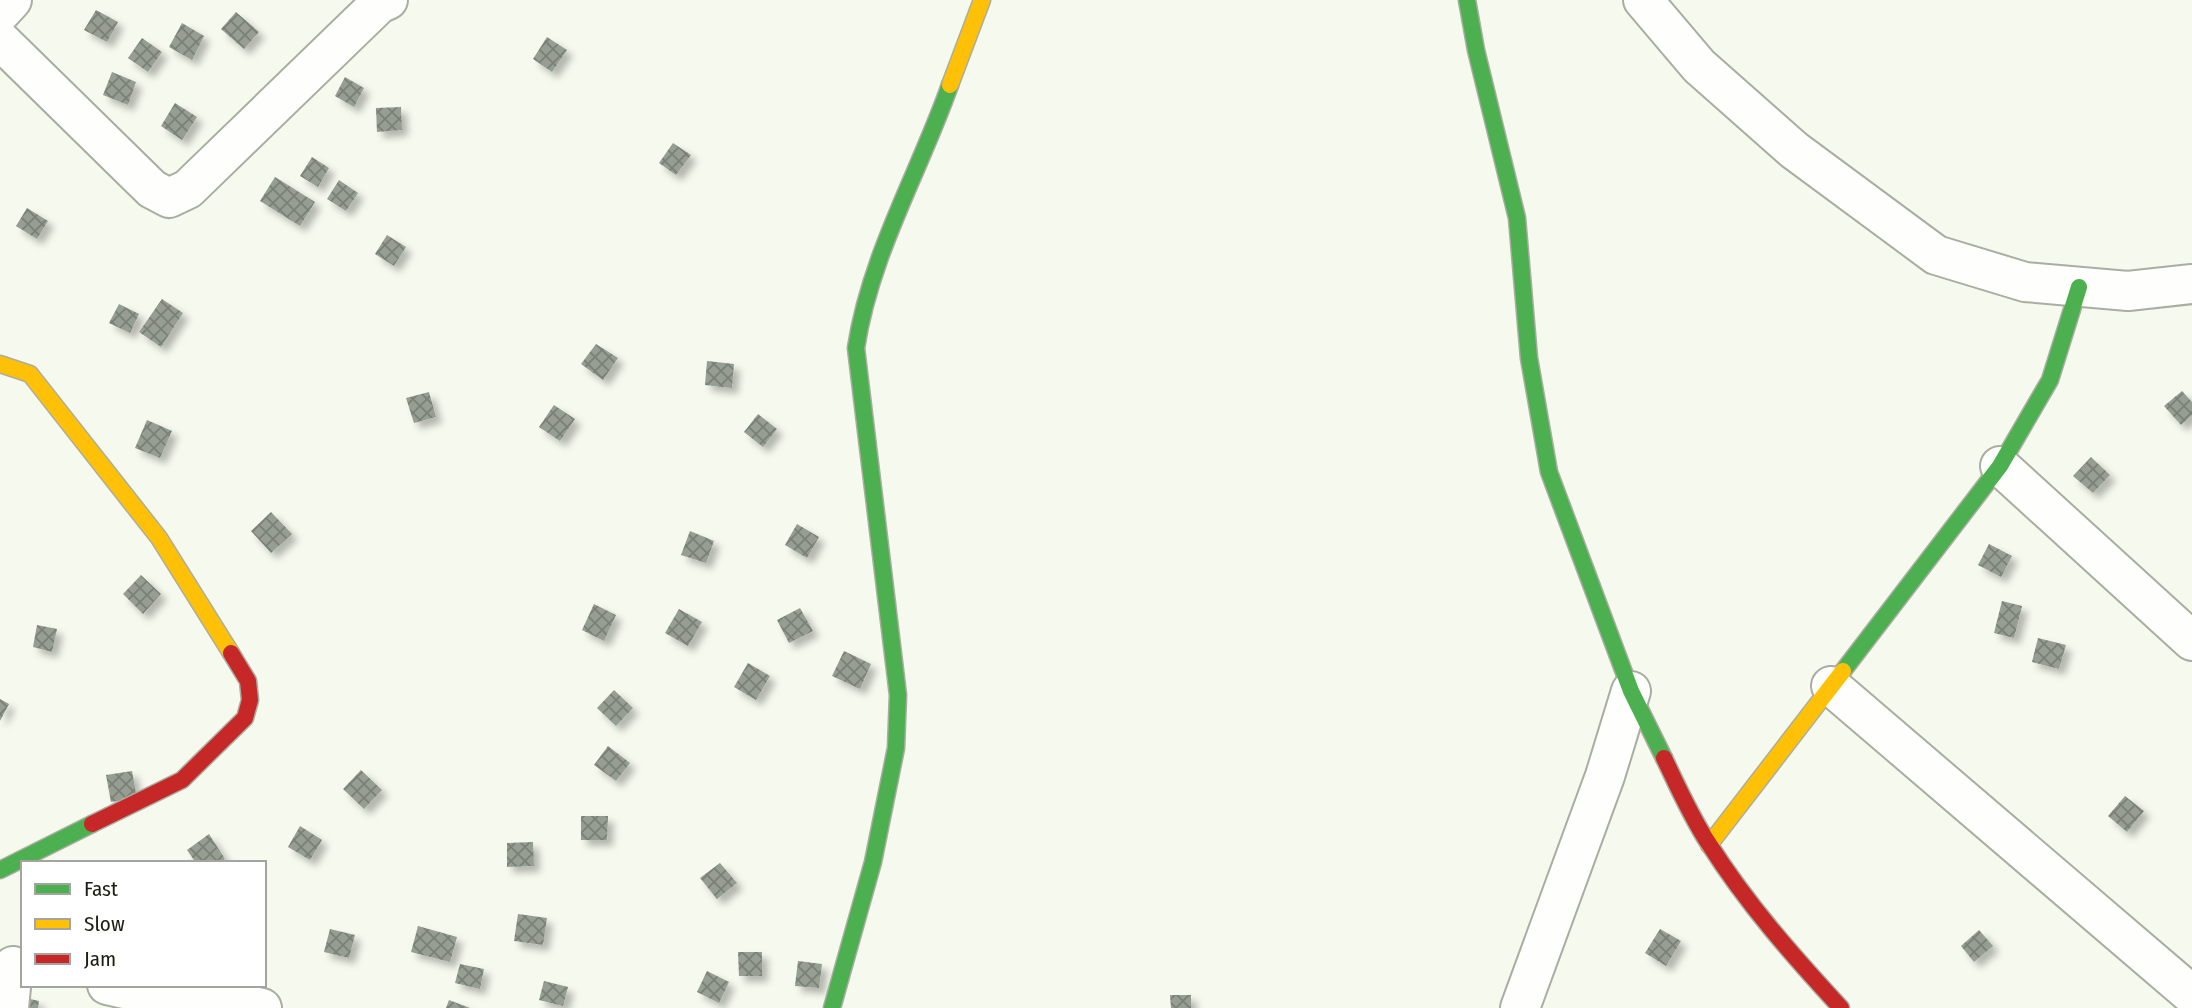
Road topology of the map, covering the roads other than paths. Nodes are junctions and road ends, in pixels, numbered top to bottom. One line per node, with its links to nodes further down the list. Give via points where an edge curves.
1 (12, 0): 6 (street)
2 (388, 0): 7 (street, via 188,189 169,198 152,189)
3 (982, 0): 22 (street, via 873,273 859,321 856,348 898,695 896,748 873,862)
4 (1467, 0): 14 (street, via 1517,218 1529,358 1549,471)
5 (1643, 0): 9 (street, via 1699,66 1794,150 1936,255 2025,282)
6 (0, 13)
7 (0, 40)
8 (2192, 285): 9 (street, via 2128,291)
9 (2080, 287): 11 (street, via 2050,380)
10 (0, 364): 16 (street, via 30,374 159,538 248,681 250,700 245,718 182,780)
11 (2000, 466): 12 (street); 13 (street)
12 (2192, 640)
13 (1831, 687): 15 (street); 19 (street)
14 (1631, 691): 15 (street); 23 (street, via 1605,776)
15 (1709, 845): 24 (street, via 1750,903)
16 (0, 870)
17 (12, 964): 20 (street)
18 (116, 987): 21 (street, via 210,996)
19 (2192, 995)
20 (9, 1008)
21 (262, 1008)
22 (832, 1008)
23 (1520, 1008)
24 (1841, 1008)

